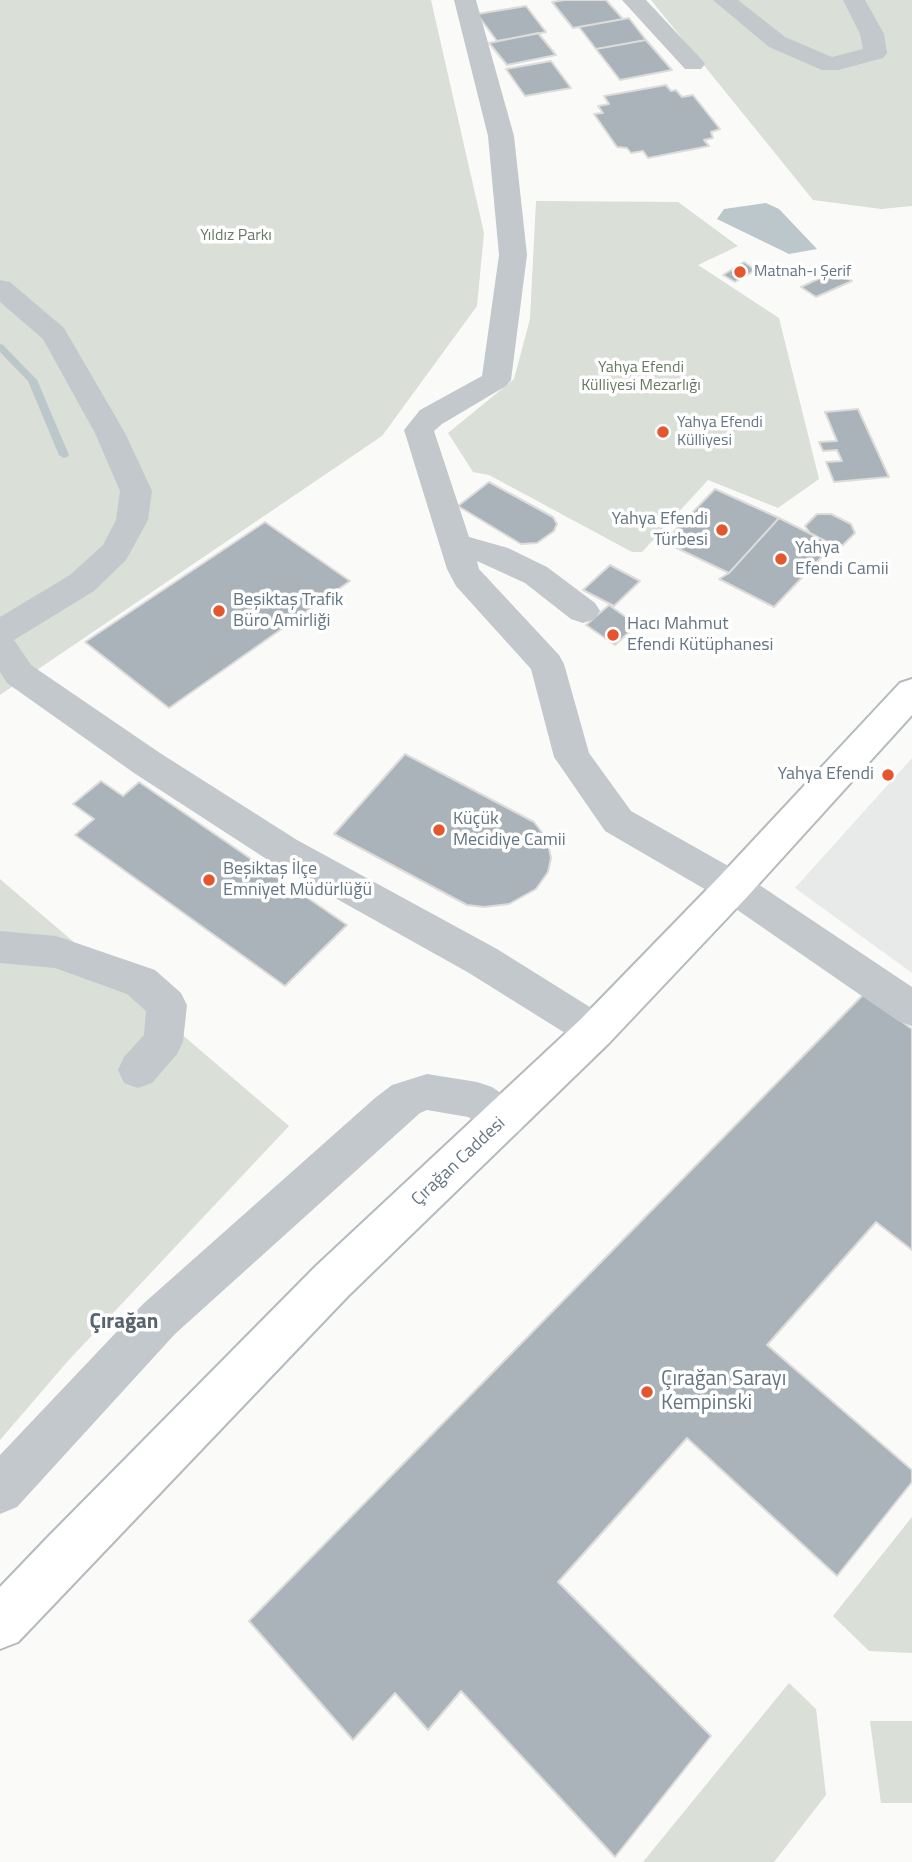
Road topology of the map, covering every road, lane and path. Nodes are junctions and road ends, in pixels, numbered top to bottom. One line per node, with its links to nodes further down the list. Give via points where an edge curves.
1 (465, 0): 7 (street, via 501,136 513,255 496,380 431,417 419,429)
2 (633, 0): 5 (street)
3 (724, 0): 4 (street, via 777,42 830,65 875,53 872,34)
4 (854, 0)
5 (693, 64)
6 (0, 288): 9 (street, via 54,334 110,433 136,491 132,520 114,552 82,583)
7 (455, 544): 8 (street, via 497,556 536,575); 12 (street, via 468,578 547,664 572,757 618,821)
8 (583, 611)
9 (0, 633)
10 (0, 645): 15 (street, via 25,679 147,763 284,851 483,961)
11 (912, 692): 12 (main road, Çırağan Caddesi)
12 (733, 887): 14 (street); 15 (main road, Çırağan Caddesi)
13 (0, 947): 16 (street, via 55,952 141,982 167,1004 163,1042)
14 (912, 1009)
15 (595, 1031): 17 (main road, Çırağan Caddesi)
16 (138, 1070)
17 (505, 1119): 18 (street, via 477,1100 427,1092 407,1098 159,1319); 19 (main road, Çırağan Caddesi, via 332,1281)
18 (0, 1489)
19 (0, 1625)

